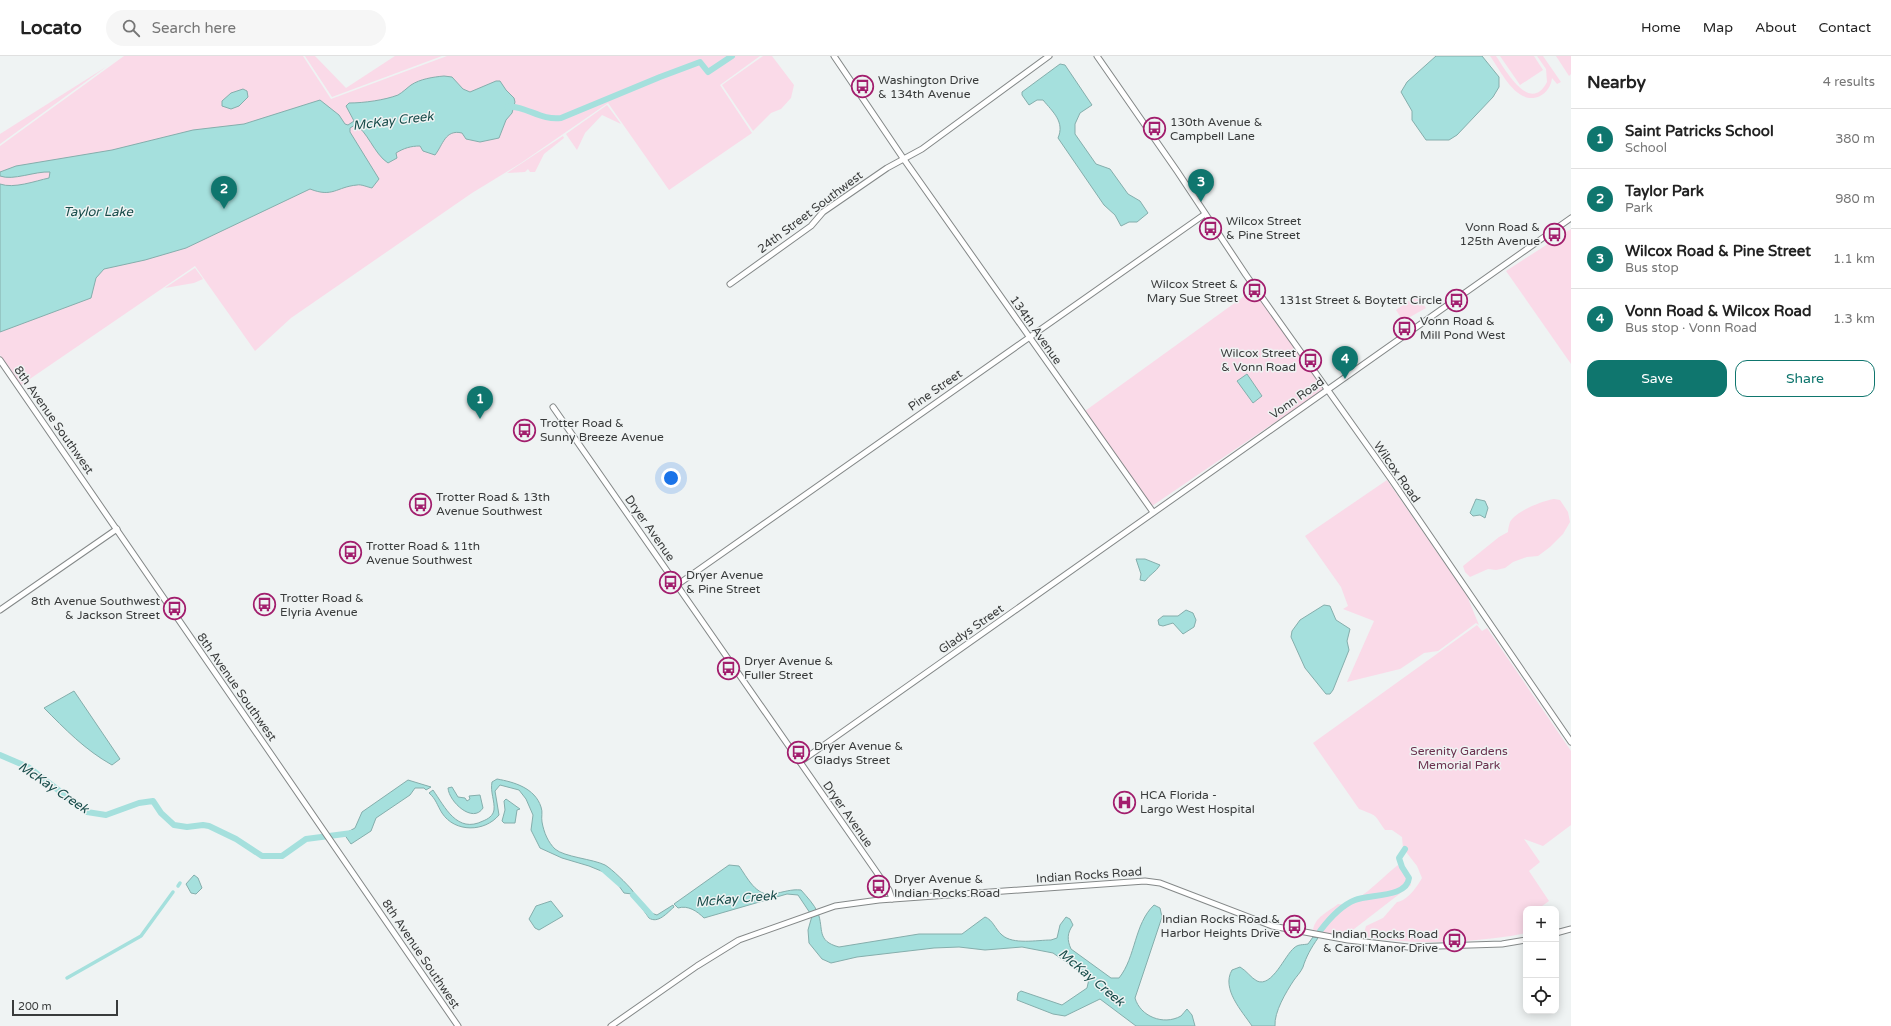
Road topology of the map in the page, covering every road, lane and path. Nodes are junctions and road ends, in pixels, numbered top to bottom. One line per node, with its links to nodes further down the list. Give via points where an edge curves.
1 (834, 56): 4 (street, 134th Avenue)
2 (1049, 56): 4 (street, 24th Street Southwest, via 922,149)
3 (1097, 56): 5 (street, Wilcox Road)
4 (903, 158): 7 (street, 24th Street Southwest, via 823,212 811,226); 8 (street, 134th Avenue)
5 (1205, 214): 8 (street, Pine Street); 10 (street, Wilcox Road)
6 (1571, 218): 10 (street, Vonn Road)
7 (730, 284)
8 (1029, 337): 12 (street, 134th Avenue); 14 (street, Pine Street)
9 (0, 360): 13 (street, 8th Avenue Southwest)
10 (1326, 390): 12 (street, Vonn Road); 16 (street, Wilcox Road, via 1391,479)
11 (553, 407): 14 (street, Dryer Avenue)
12 (1153, 512): 17 (street, Gladys Street)
13 (116, 529): 15 (street); 22 (street, 8th Avenue Southwest)
14 (677, 585): 17 (street, Dryer Avenue)
15 (0, 610)
16 (1571, 742)
17 (800, 762): 18 (street, Dryer Avenue)
18 (892, 899): 21 (street, Indian Rocks Road, via 1145,881 1160,883 1272,926 1363,942 1408,947 1502,944); 23 (street, Indian Rocks Road, via 835,906 740,940 723,948)
19 (1571, 929): 20 (street)
20 (1559, 932)
21 (1523, 940)
22 (458, 1026)
23 (611, 1026)

